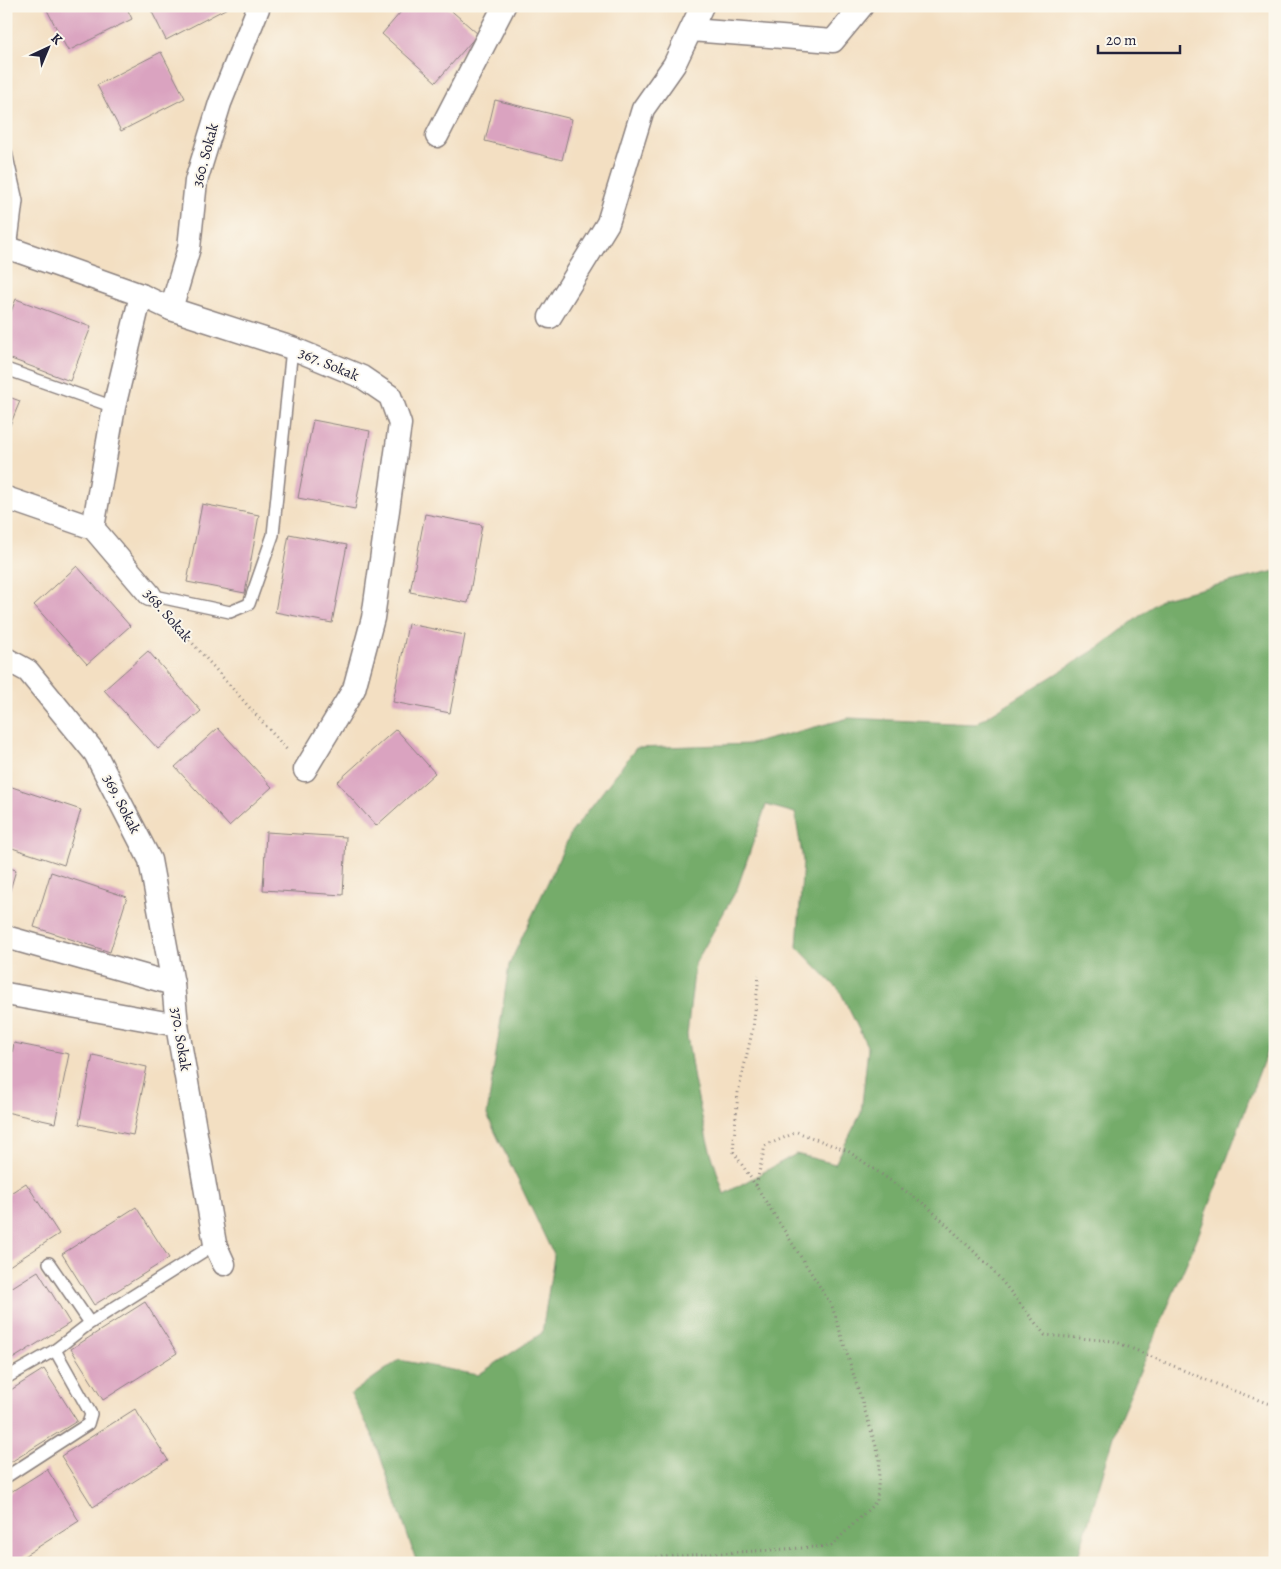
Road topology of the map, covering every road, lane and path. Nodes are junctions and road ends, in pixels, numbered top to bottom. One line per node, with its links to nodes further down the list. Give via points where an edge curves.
1 (259, 6): 10 (street, 360. Sokak, via 220,103 196,182 189,248)
2 (504, 6): 6 (street)
3 (702, 6): 5 (street)
4 (862, 6): 5 (street, via 833,41)
5 (691, 30): 11 (street, via 674,65 643,109 608,223)
6 (437, 136)
7 (6, 152): 8 (lane, via 17,201)
8 (9, 248): 9 (street, 367. Sokak)
9 (141, 295): 10 (street, 367. Sokak); 14 (street)
10 (172, 309): 12 (street, 367. Sokak)
11 (550, 318)
12 (292, 348): 17 (lane, via 272,535 249,604 230,612); 19 (street, 367. Sokak, via 362,376 390,396 400,424 373,618 354,689)
13 (6, 369): 14 (lane)
14 (114, 407): 16 (street)
15 (6, 498): 16 (street)
16 (93, 528): 17 (street, 368. Sokak)
17 (150, 595): 19 (path, 368. Sokak)
18 (6, 659): 22 (street, 369. Sokak, via 28,671 95,754 150,860)
19 (305, 770)
20 (6, 937): 22 (street)
21 (759, 975): 25 (path, via 753,1028 738,1094 733,1151)
22 (173, 984): 24 (street, 370. Sokak)
23 (6, 994): 24 (street)
24 (177, 1025): 26 (street, 370. Sokak)
25 (756, 1186): 31 (path, via 765,1146 797,1132 848,1151 927,1206 993,1270 1044,1335 1114,1341); 33 (path, via 832,1306 880,1459 877,1501 831,1546 647,1558)
26 (219, 1254): 28 (lane)
27 (48, 1263): 28 (lane)
28 (90, 1323): 29 (lane)
29 (55, 1350): 30 (lane); 32 (lane, via 90,1414 88,1424)
30 (6, 1378)
31 (1275, 1406)
32 (6, 1477)
33 (627, 1563)

